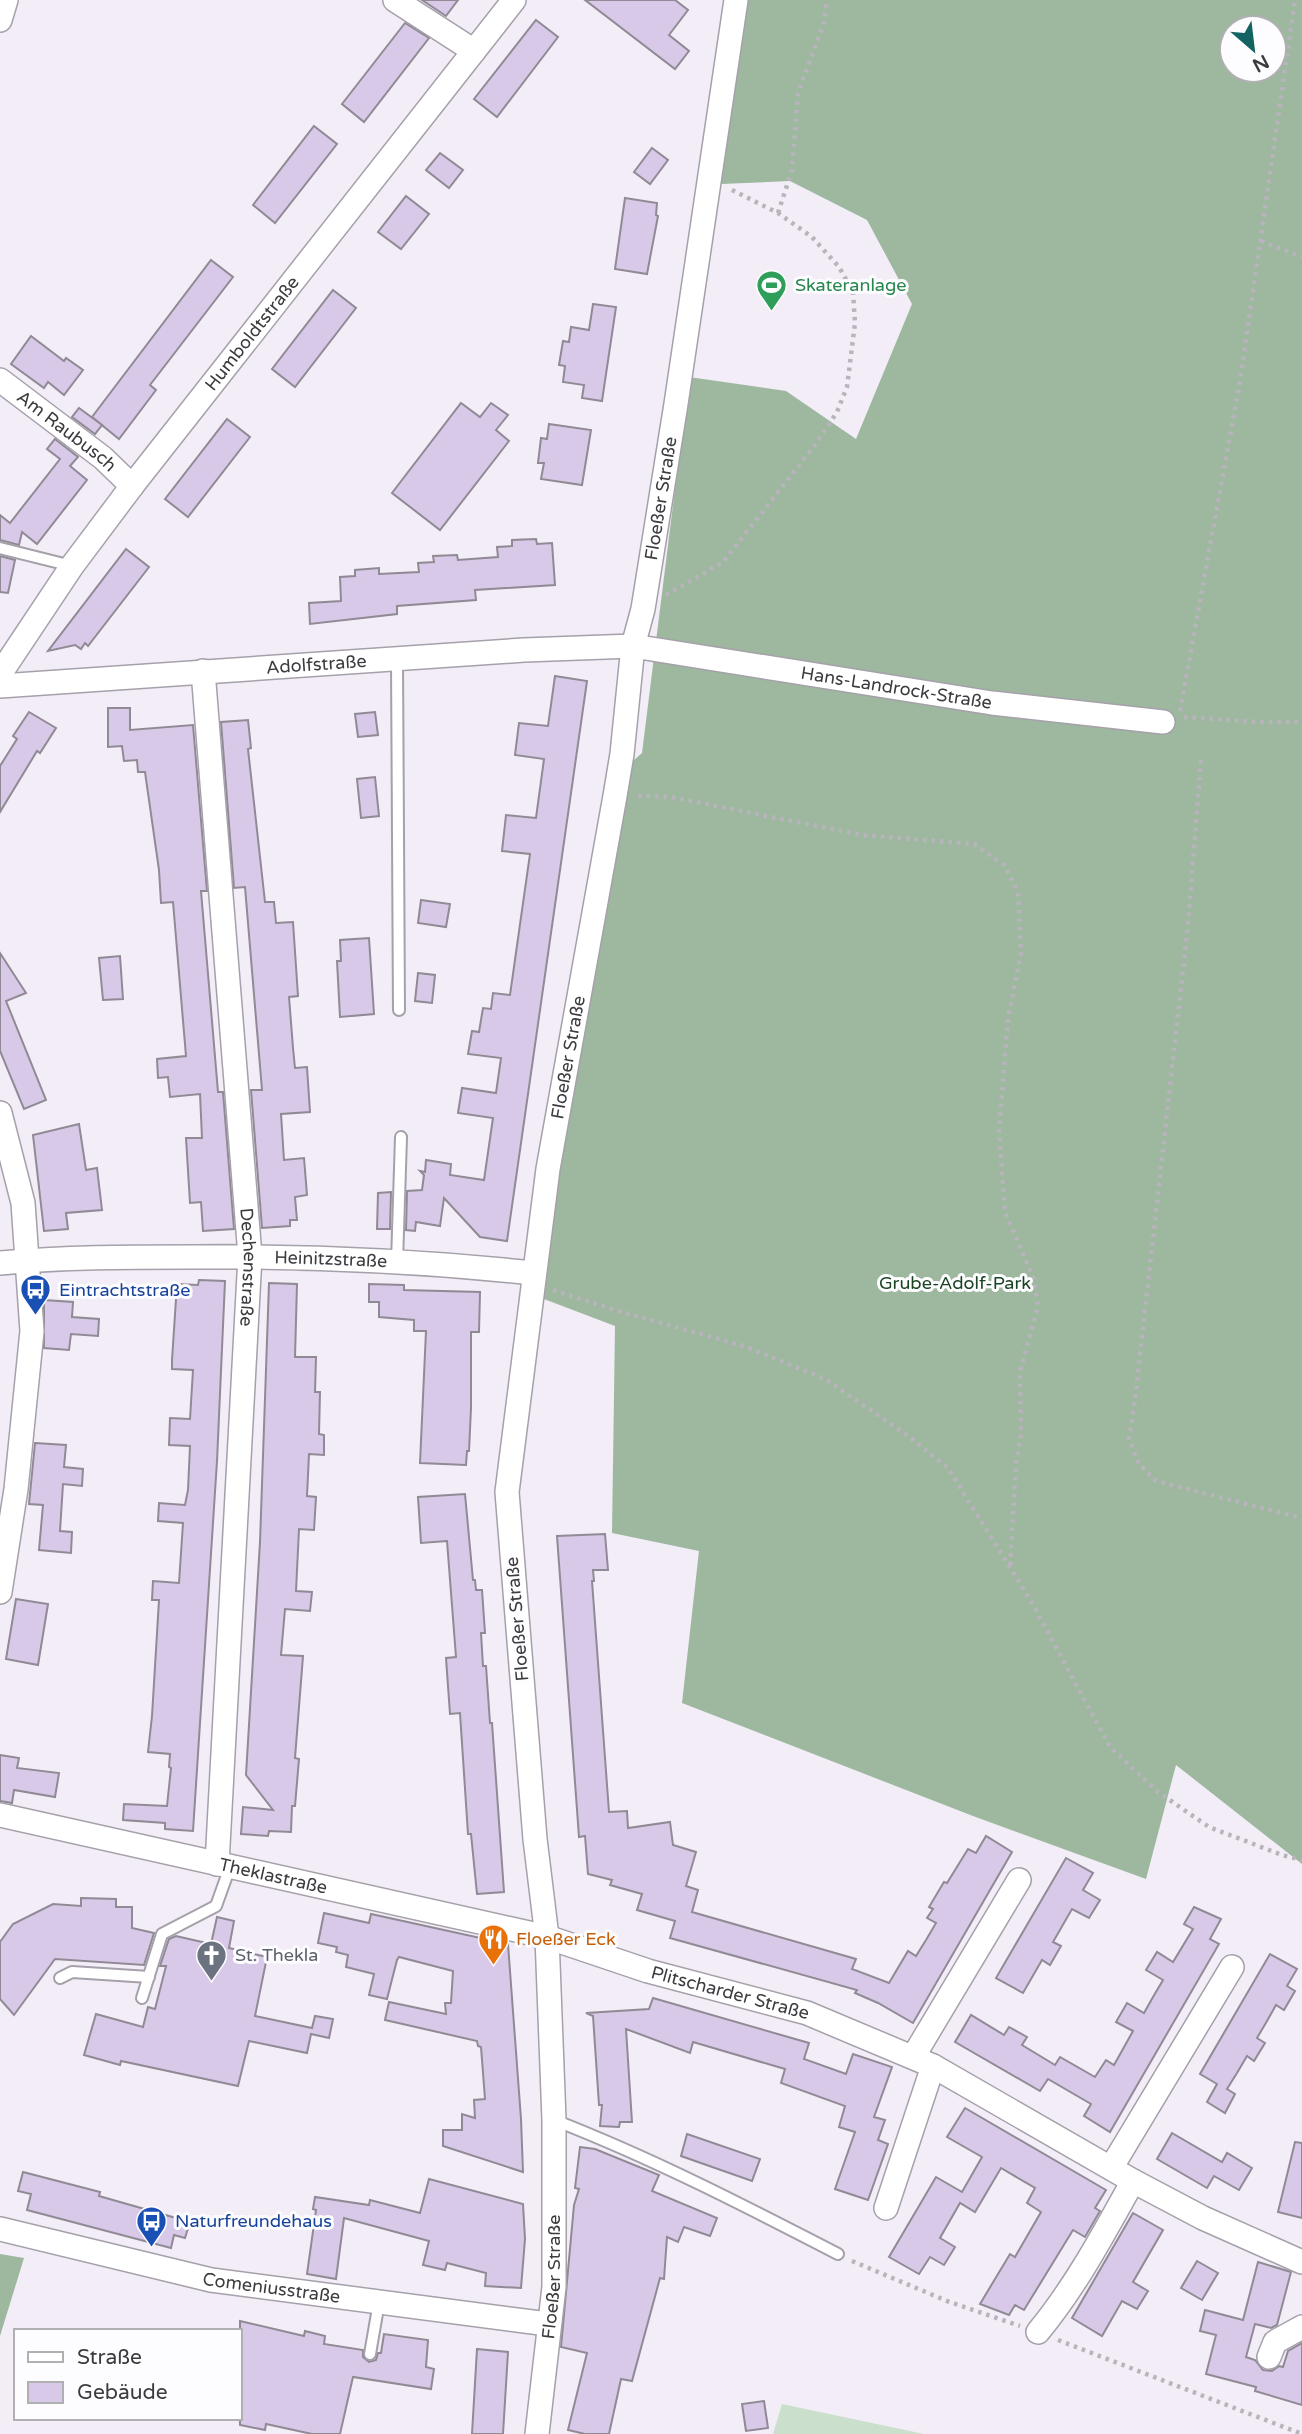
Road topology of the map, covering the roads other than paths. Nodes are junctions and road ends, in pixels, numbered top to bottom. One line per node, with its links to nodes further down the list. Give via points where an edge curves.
1 (6, 0): 5 (street)
2 (395, 0): 6 (street)
3 (514, 0): 6 (street, Humboldtstraße)
4 (736, 0): 11 (street, Floeßer Straße, via 643,609)
5 (0, 20)
6 (474, 51): 8 (street, Humboldtstraße)
7 (0, 380): 8 (street, Am Raubusch, via 103,458)
8 (132, 486): 10 (street, Humboldtstraße)
9 (0, 548): 10 (lane)
10 (72, 566): 14 (street, Humboldtstraße)
11 (633, 646): 12 (street, Adolfstraße); 16 (street, Hans-Landrock-Straße, via 992,703); 24 (street, Floeßer Straße, via 622,754)
12 (397, 660): 13 (street, Adolfstraße); 17 (lane)
13 (203, 671): 15 (street, Adolfstraße); 20 (street, Dechenstraße)
14 (0, 674)
15 (0, 686)
16 (1171, 719)
17 (399, 1010)
18 (0, 1113): 21 (street, via 23,1203)
19 (401, 1137): 22 (lane)
20 (250, 1256): 21 (street, Heinitzstraße); 22 (street, Heinitzstraße); 27 (street, Dechenstraße)
21 (27, 1260): 23 (street, Heinitzstraße); 25 (street, via 32,1331)
22 (397, 1262): 24 (street, Heinitzstraße, via 450,1264)
23 (0, 1263)
24 (533, 1278): 29 (street, Floeßer Straße, via 507,1492)
25 (0, 1592)
26 (0, 1815): 27 (street, Theklastraße)
27 (224, 1865): 29 (street, Theklastraße); 31 (lane, via 216,1906 162,1934)
28 (1019, 1881): 34 (street)
29 (547, 1937): 34 (street, Plitscharder Straße, via 648,1971 807,2013); 35 (street, Floeßer Straße)
30 (1232, 1967): 36 (street)
31 (149, 1977): 32 (lane, via 72,1972); 33 (lane)
32 (60, 1978)
33 (142, 1998)
34 (923, 2062): 36 (street, Plitscharder Straße); 38 (street)
35 (554, 2120): 40 (lane, via 636,2154); 43 (street, Floeßer Straße, via 554,2287)
36 (1111, 2168): 37 (street, Plitscharder Straße)
37 (1133, 2181): 41 (street, Plitscharder Straße); 45 (street, via 1083,2268)
38 (886, 2208)
39 (0, 2229): 42 (street, Comeniusstraße, via 211,2280)
40 (838, 2254)
41 (1302, 2262)
42 (379, 2302): 43 (street, Comeniusstraße); 46 (lane)
43 (548, 2324): 48 (street, Floeßer Straße)
44 (1302, 2327): 47 (street, via 1275,2342)
45 (1038, 2332)
46 (370, 2354)
47 (1269, 2357)
48 (537, 2434)

